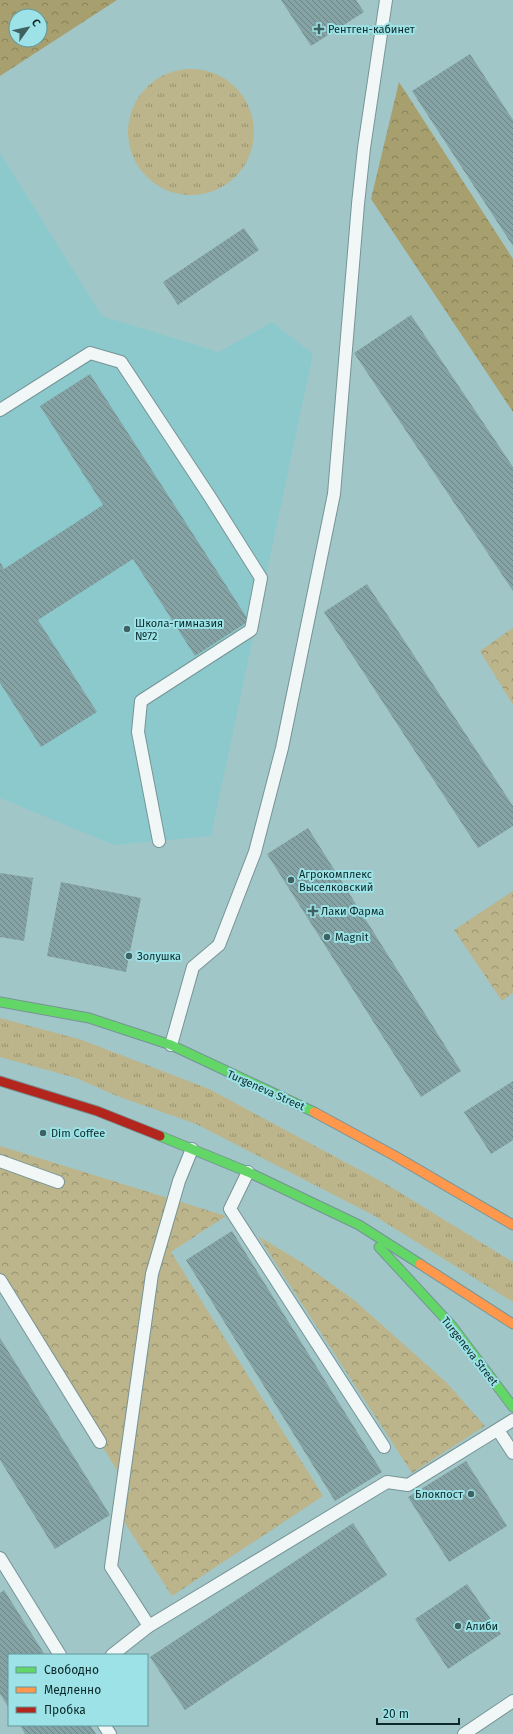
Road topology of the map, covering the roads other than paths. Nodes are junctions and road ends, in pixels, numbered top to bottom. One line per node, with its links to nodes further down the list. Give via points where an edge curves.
1 (386, 0): 5 (lane, via 358,204 334,494 282,748 255,852 219,945 193,967)
2 (0, 410): 3 (lane, via 90,353 121,362 261,578 251,630 141,701 138,732)
3 (159, 841)
4 (0, 1002): 5 (main road, Turgeneva Street, via 89,1018)
5 (170, 1045): 12 (main road, Turgeneva Street, via 312,1111)
6 (0, 1081): 7 (main road, Turgeneva Street, via 97,1111)
7 (192, 1149): 9 (main road, Turgeneva Street); 22 (lane, via 179,1181 152,1274 111,1567)
8 (0, 1161): 10 (lane)
9 (248, 1172): 11 (main road, Turgeneva Street); 19 (lane, via 230,1209)
10 (58, 1182)
11 (360, 1225): 14 (main road, Turgeneva Street); 15 (main road, Turgeneva Street, via 452,1326)
12 (513, 1225)
13 (0, 1280): 18 (lane)
14 (513, 1324)
15 (513, 1407)
16 (513, 1420): 17 (lane)
17 (498, 1430): 20 (lane); 22 (lane, via 408,1485 387,1482)
18 (100, 1442)
19 (384, 1447)
20 (513, 1453)
21 (0, 1558): 23 (lane)
22 (150, 1626): 24 (lane)
23 (59, 1654)
24 (113, 1654)
25 (513, 1701): 26 (lane)
26 (464, 1734)

